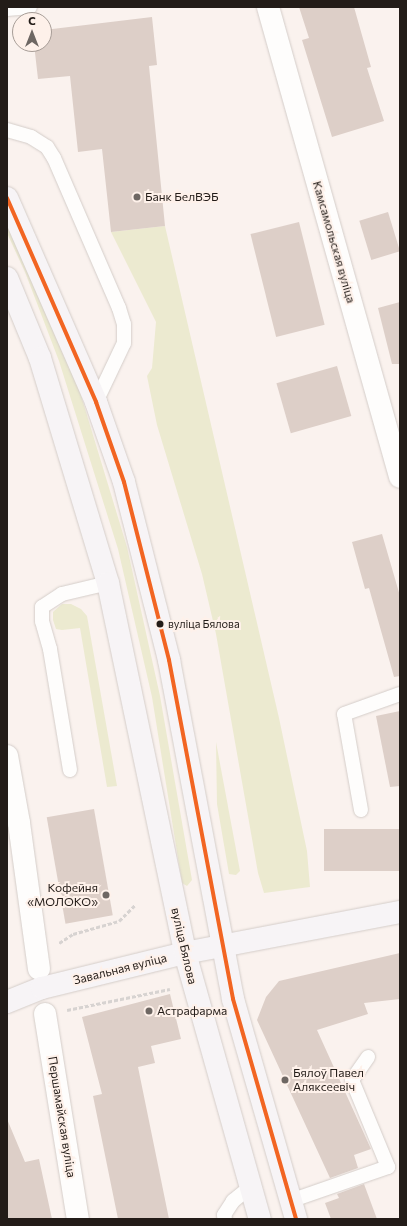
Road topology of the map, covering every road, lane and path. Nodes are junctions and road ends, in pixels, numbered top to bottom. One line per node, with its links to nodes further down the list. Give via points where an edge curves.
1 (30, 7): 3 (lane)
2 (268, 7): 8 (street, Камсамольская вуліца)
3 (7, 9)
4 (7, 130): 7 (lane, via 31,136 47,147 54,158 119,308 124,324 124,343)
5 (7, 198): 7 (main road)
6 (7, 278): 9 (main road, вуліца Бялова, via 40,358)
7 (96, 402): 17 (main road, via 124,482 169,660)
8 (400, 477)
9 (108, 583): 12 (lane, via 62,594 42,606 42,621 50,649); 18 (main road, вуліца Бялова)
10 (400, 694): 13 (lane, via 344,714)
11 (7, 756): 14 (street)
12 (70, 770)
13 (361, 810)
14 (15, 847): 19 (street)
15 (135, 905): 19 (path, via 119,921 73,934)
16 (400, 912): 17 (main road, Завальная вуліца)
17 (222, 945): 18 (main road, Завальная вуліца); 25 (main road, via 233,1000)
18 (185, 953): 21 (main road, Завальная вуліца, via 42,988); 24 (main road, вуліца Бялова)
19 (38, 963)
20 (174, 988): 22 (path)
21 (7, 1002)
22 (45, 1014): 26 (street, Першамайская вуліца)
23 (368, 1057): 25 (lane, via 352,1080 388,1167)
24 (250, 1188): 27 (lane, via 233,1201 224,1215); 28 (main road, вуліца Бялова)
25 (293, 1210)
26 (78, 1219)
27 (225, 1219)
28 (260, 1219)

